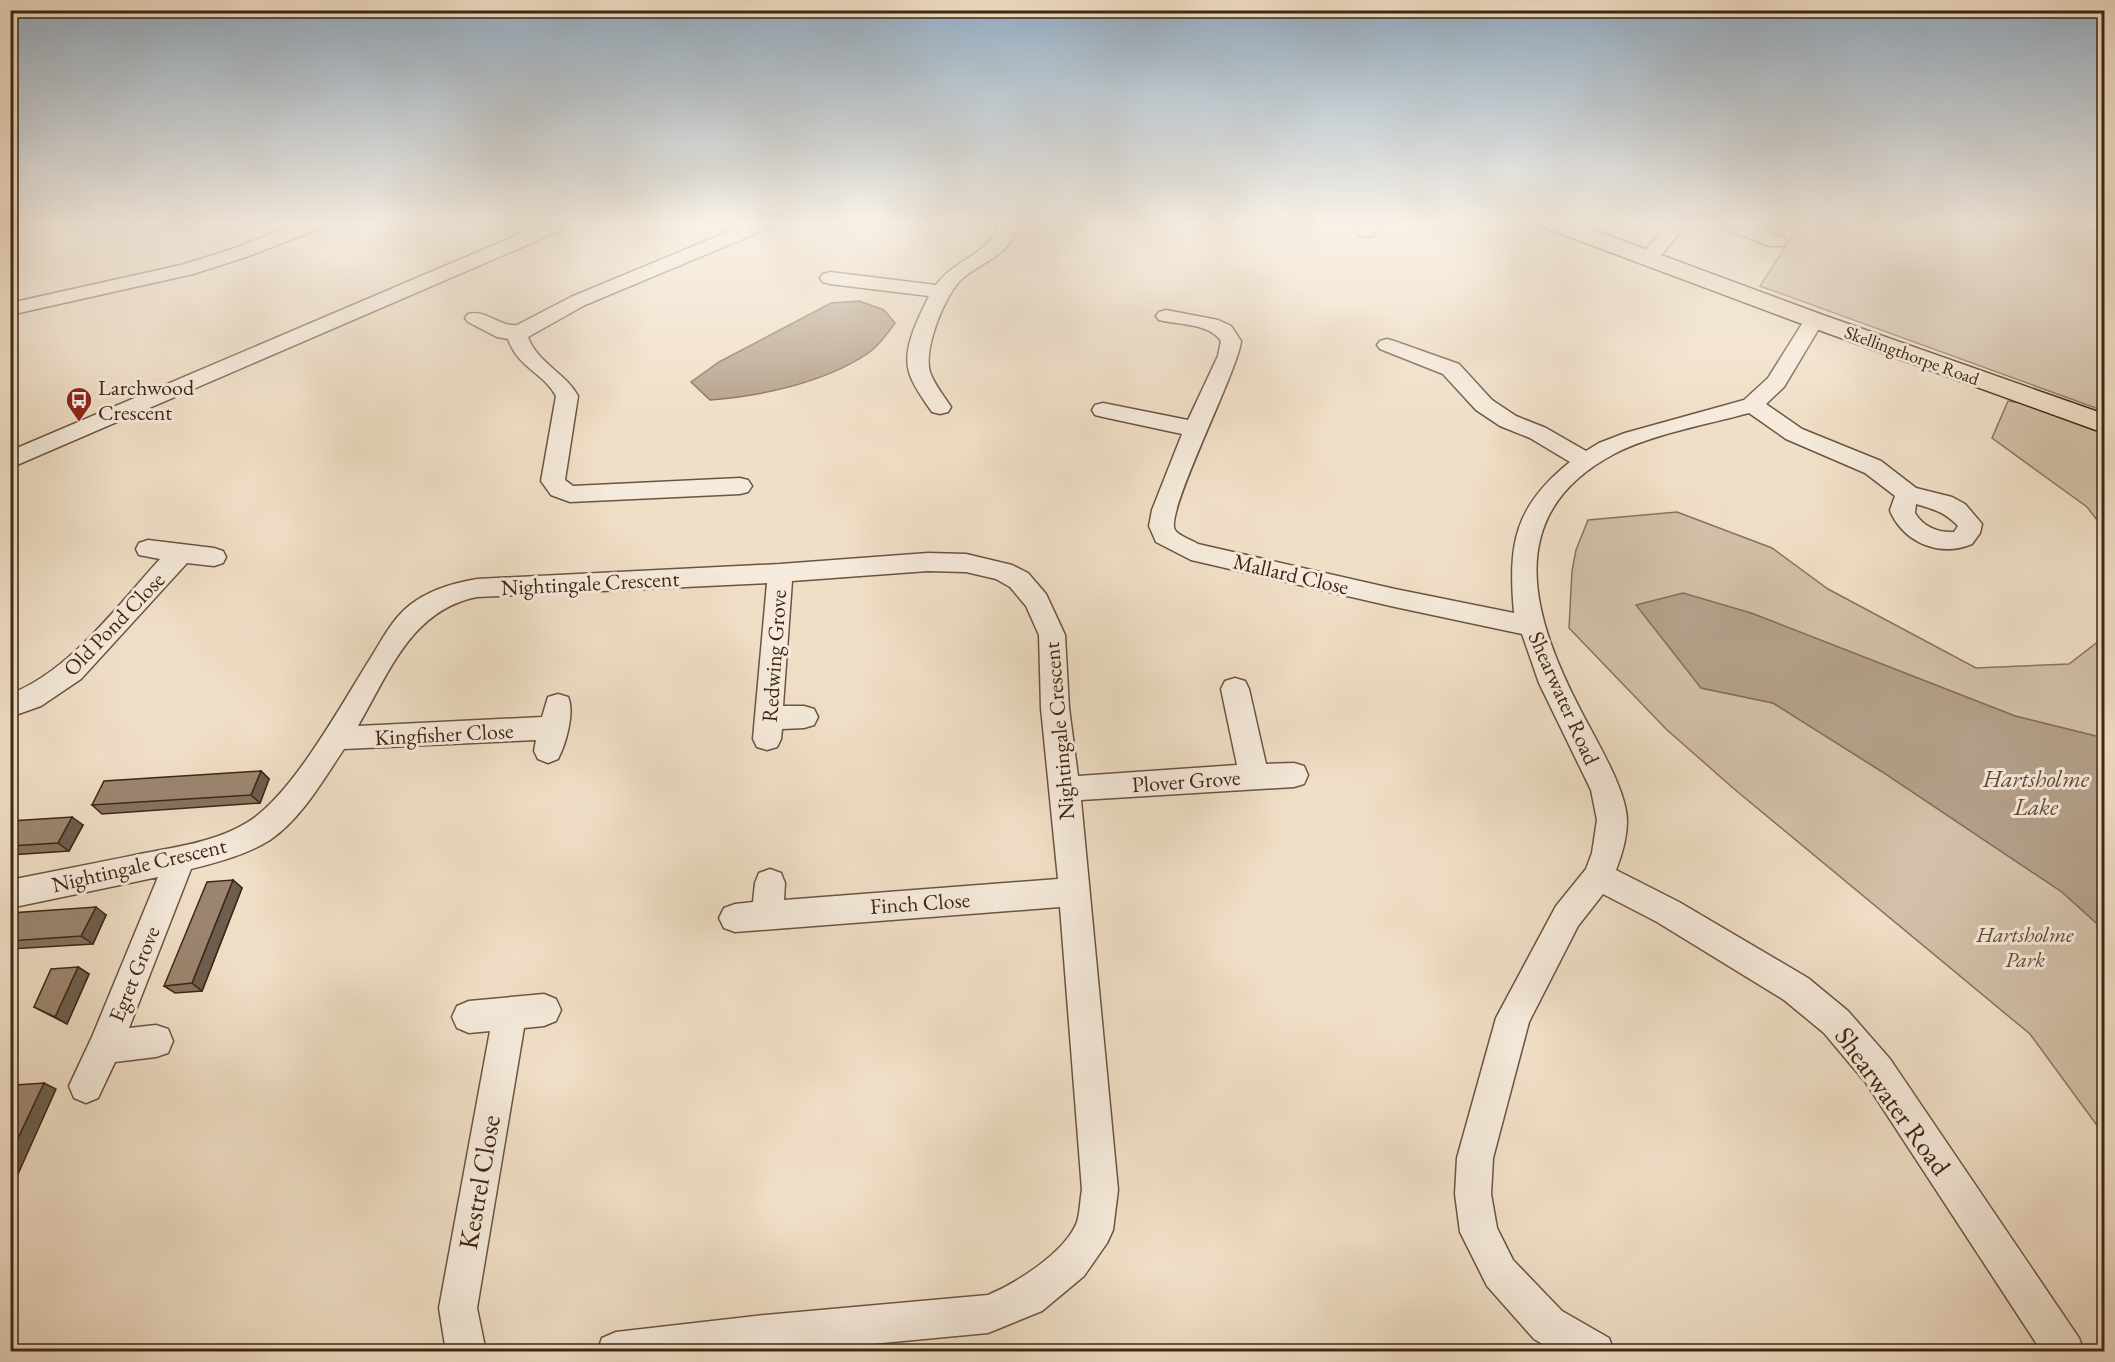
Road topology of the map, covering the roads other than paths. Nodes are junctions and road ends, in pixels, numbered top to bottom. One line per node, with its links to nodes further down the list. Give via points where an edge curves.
1 (116, 286): 8 (street)
2 (416, 286): 19 (street)
3 (613, 286): 12 (street)
4 (892, 286): 7 (street)
5 (945, 286): 7 (street)
6 (1723, 286): 11 (main road, Skellingthorpe Road)
7 (942, 292): 15 (street, via 919,345 918,370)
8 (10, 309)
9 (1161, 314): 18 (street, Mallard Close, via 1211,324 1224,330 1231,341 1229,356)
10 (476, 318): 12 (street, via 504,333)
11 (1814, 320): 14 (street, Shearwater Road, via 1776,382); 17 (main road, Skellingthorpe Road)
12 (522, 331): 21 (street, via 519,342 532,363 564,387 567,396 553,481 559,489 570,494)
13 (1382, 343): 20 (street, via 1451,369 1484,405)
14 (1752, 405): 20 (street, Shearwater Road, via 1633,438); 22 (street, via 1794,434 1873,467)
15 (940, 407)
16 (1097, 409): 18 (street)
17 (2104, 424)
18 (1195, 429): 27 (street, Mallard Close, via 1161,526 1165,536 1174,542 1191,551)
19 (10, 460)
20 (1586, 461): 27 (street, Shearwater Road, via 1559,483 1528,531 1524,566 1527,612)
21 (741, 486)
22 (1908, 494)
23 (148, 549): 24 (street, Old Pond Close)
24 (180, 554): 25 (street, Old Pond Close); 29 (street, Old Pond Close, via 72,672 31,698)
25 (214, 557)
26 (780, 573): 30 (street, Redwing Grove, via 768,729); 32 (street, Nightingale Crescent, via 453,592 418,611 404,626); 35 (street, Nightingale Crescent, via 928,562 966,563 1003,571 1018,580 1037,601 1052,635 1055,708)
27 (1532, 626): 37 (street, Shearwater Road, via 1553,683 1605,790 1612,820)
28 (1235, 689): 33 (street, Plover Grove)
29 (10, 706)
30 (804, 717)
31 (552, 728): 32 (street, Kingfisher Close)
32 (336, 738): 36 (street, Nightingale Crescent, via 281,813 259,831 226,847)
33 (1254, 776): 34 (street); 35 (street, Plover Grove)
34 (1294, 776)
35 (1065, 789): 39 (street, Nightingale Crescent)
36 (180, 860): 40 (street, Nightingale Crescent); 47 (street, Egret Grove)
37 (1599, 876): 52 (street, Shearwater Road, via 1567,916 1513,1018 1475,1158 1473,1194 1479,1232 1500,1274 1548,1325); 53 (street, Shearwater Road, via 1668,912 1796,989 1836,1022 1878,1071)
38 (770, 883): 41 (street)
39 (1072, 892): 41 (street, Finch Close); 49 (street, Nightingale Crescent, via 1100,1190 1094,1230 1071,1263 1028,1297 988,1314)
40 (10, 894)
41 (768, 914): 42 (street, Finch Close)
42 (735, 918)
43 (544, 1010): 44 (street)
44 (510, 1013): 45 (street); 50 (street, Kestrel Close, via 458,1308)
45 (470, 1017)
46 (156, 1041): 47 (street)
47 (105, 1047): 48 (street, Egret Grove)
48 (86, 1086)
49 (765, 1343): 51 (street, Nightingale Crescent)
50 (466, 1352)
51 (616, 1352)
52 (1595, 1352)
53 (2065, 1352)

